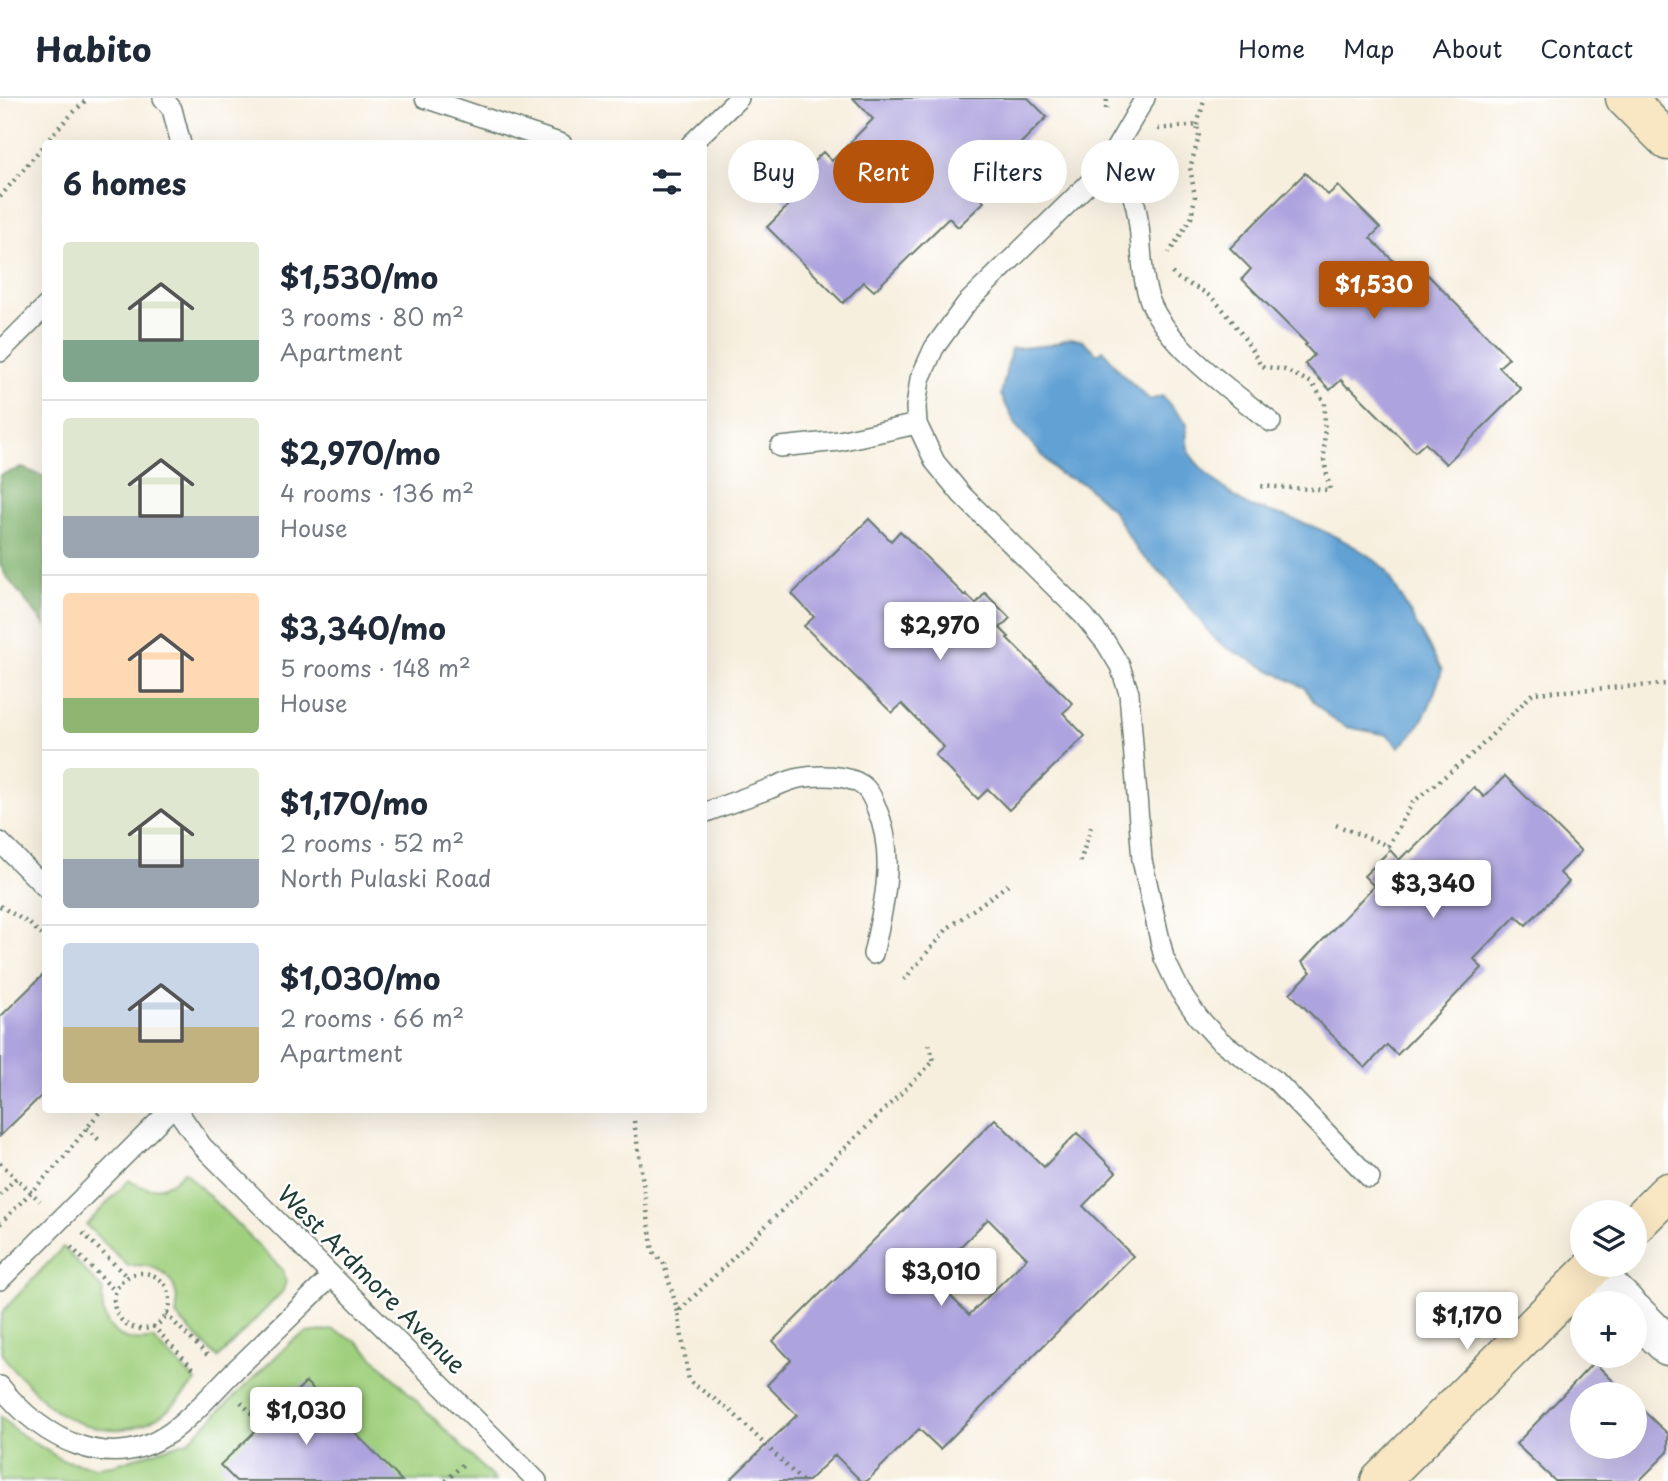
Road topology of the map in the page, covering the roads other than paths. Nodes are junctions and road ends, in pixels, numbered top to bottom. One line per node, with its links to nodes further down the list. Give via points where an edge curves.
1 (163, 98): 6 (lane, via 172,110)
2 (425, 98): 7 (lane)
3 (739, 98): 8 (lane)
4 (1145, 98): 9 (lane)
5 (1625, 98): 10 (main road)
6 (180, 140)
7 (550, 140)
8 (695, 140)
9 (1121, 140)
10 (1668, 141)
11 (1081, 191): 16 (lane, via 965,304 934,348 920,379)
12 (1135, 203): 15 (lane, via 1142,266 1151,302 1163,325 1227,388)
13 (42, 310): 14 (lane)
14 (0, 352)
15 (1271, 422)
16 (917, 424): 17 (lane, via 839,441); 24 (lane, via 935,462 962,495 1084,616 1119,666 1129,693 1142,860 1164,958 1180,991 1219,1040 1276,1081)
17 (780, 447)
18 (707, 812): 21 (lane, via 798,778 823,776 860,783 871,794 885,831 884,905)
19 (0, 842): 20 (lane)
20 (42, 884)
21 (873, 954)
22 (167, 1113): 30 (lane)
23 (179, 1113): 27 (lane, West Ardmore Avenue, via 202,1146)
24 (1370, 1178)
25 (1668, 1192): 26 (main road)
26 (1647, 1213)
27 (332, 1276): 34 (lane, via 171,1432 128,1452 75,1445 48,1431 15,1405); 35 (lane, West Ardmore Avenue)
28 (1583, 1277): 36 (main road)
29 (1602, 1277): 31 (street)
30 (0, 1280)
31 (1614, 1291)
32 (1647, 1325): 33 (street)
33 (1668, 1346)
34 (0, 1386)
35 (537, 1481)
36 (1380, 1481)

